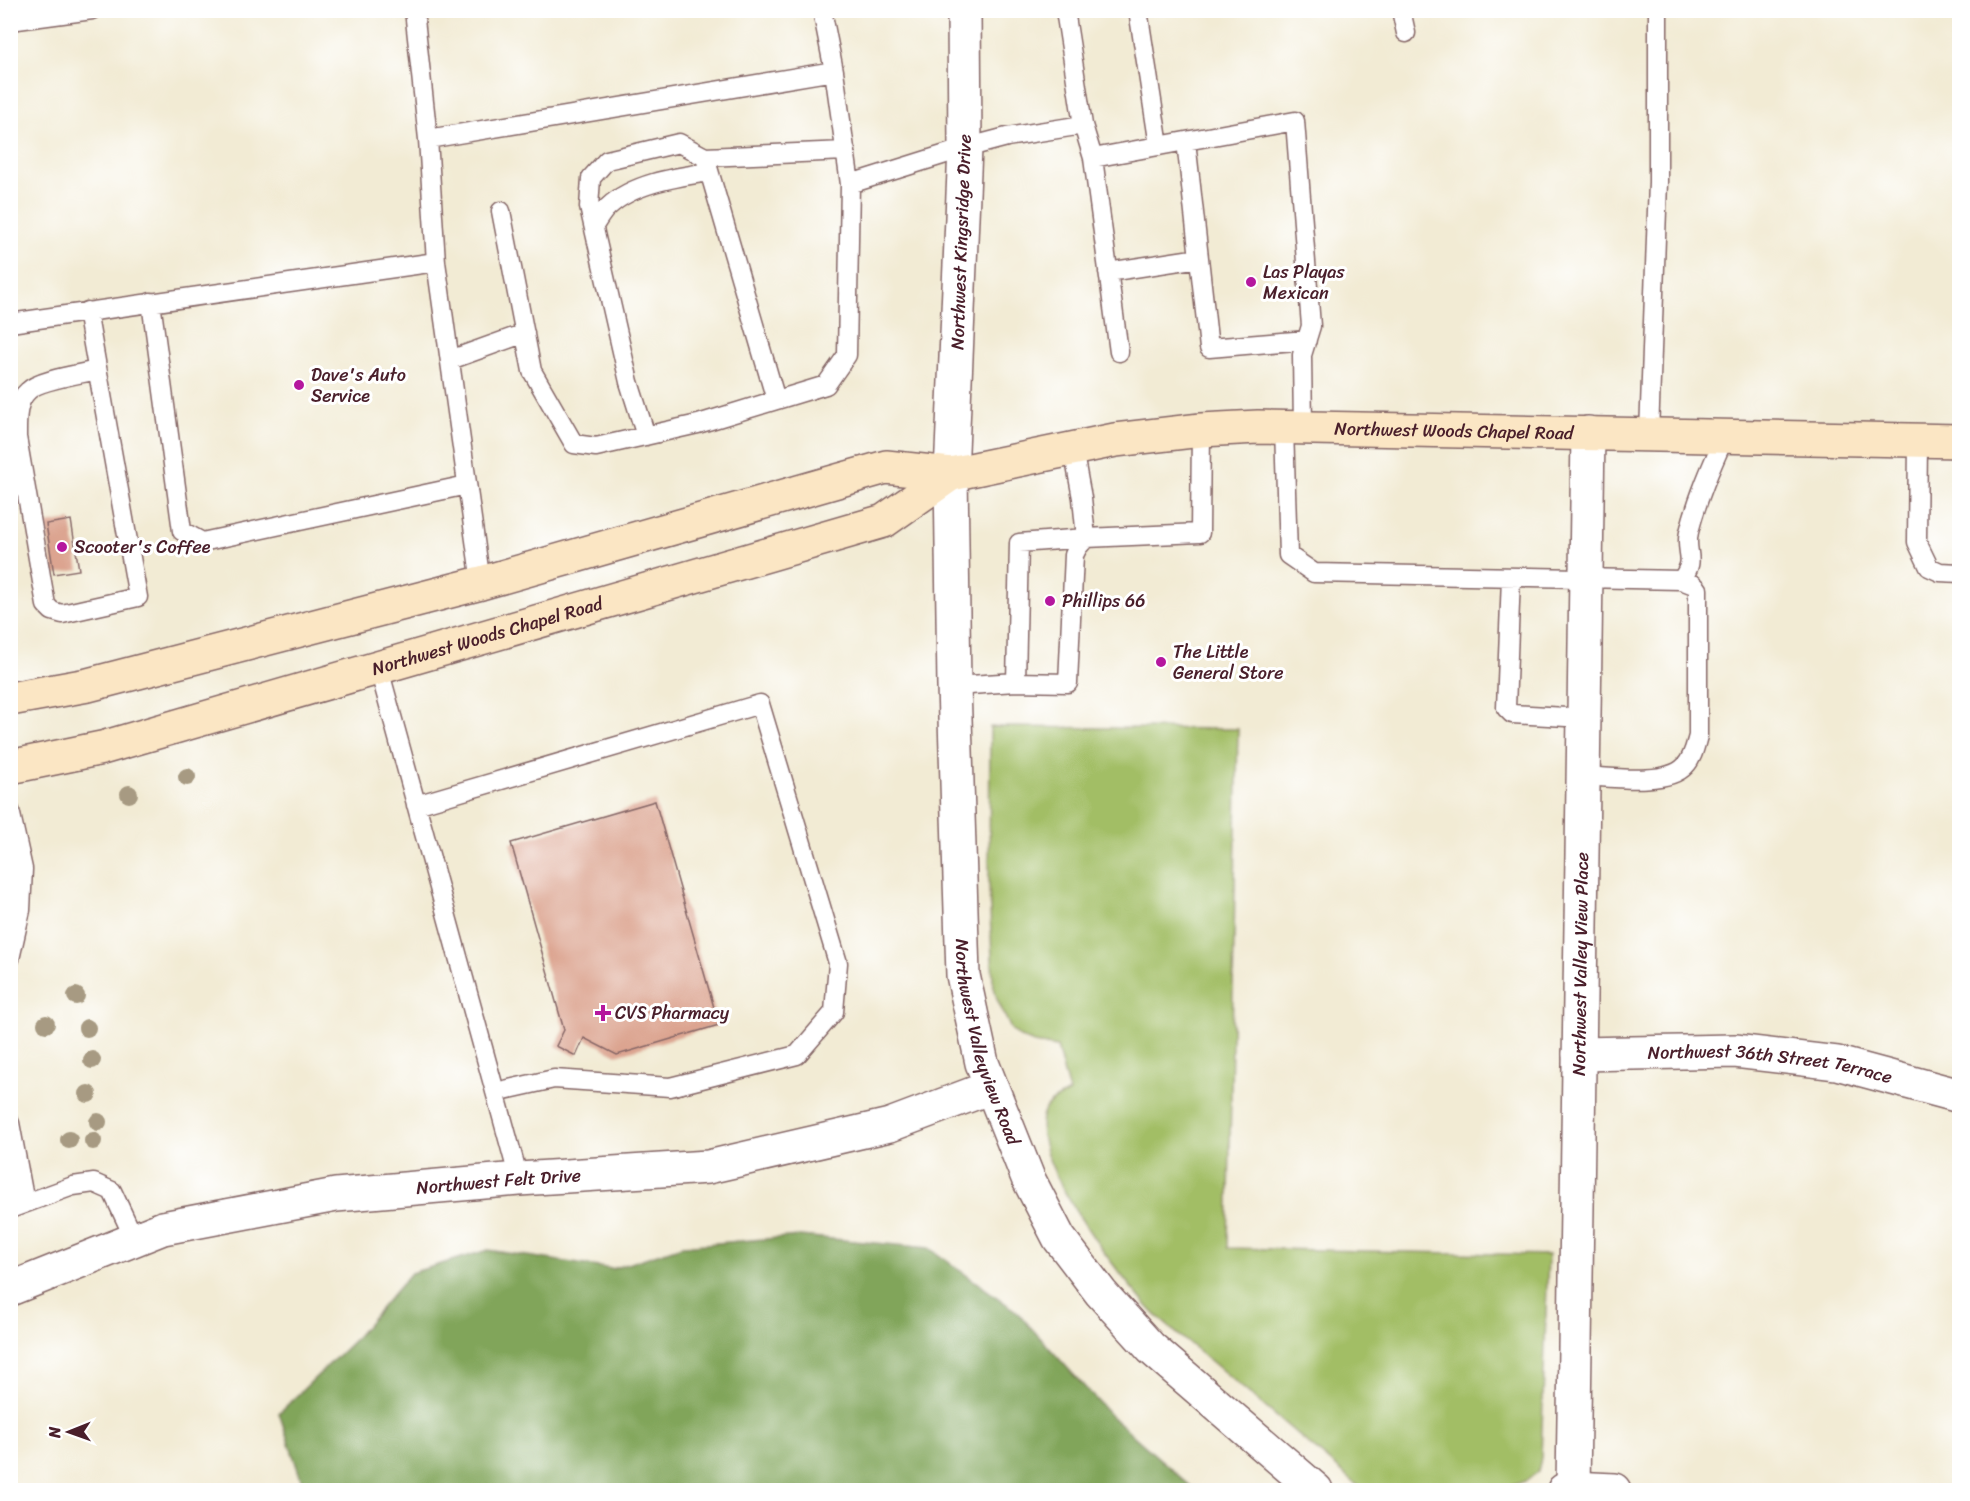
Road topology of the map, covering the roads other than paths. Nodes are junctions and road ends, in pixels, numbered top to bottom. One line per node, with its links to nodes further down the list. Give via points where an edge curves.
1 (92, 10): 9 (lane)
2 (414, 10): 13 (lane)
3 (822, 10): 11 (lane)
4 (964, 10): 16 (street, Northwest Kingsridge Drive)
5 (1065, 10): 12 (lane)
6 (1138, 10): 15 (lane)
7 (1401, 10): 10 (lane)
8 (1658, 10): 38 (lane, via 1658,182)
9 (10, 21)
10 (1406, 33)
11 (834, 71): 13 (lane); 17 (lane)
12 (1083, 125): 16 (lane); 18 (lane)
13 (428, 140): 24 (lane)
14 (1186, 141): 15 (lane); 23 (lane); 30 (lane, via 1296,121 1311,326)
15 (1160, 146): 18 (lane)
16 (965, 148): 20 (lane); 44 (street, Northwest Kingsridge Drive)
17 (846, 151): 19 (lane); 20 (lane)
18 (1093, 158): 25 (lane)
19 (707, 164): 22 (lane, via 628,194 608,207); 22 (lane, via 679,143 607,160 591,178 589,207); 34 (lane)
20 (850, 184): 34 (lane, via 847,355 826,385)
21 (501, 211): 29 (lane)
22 (594, 226): 39 (lane, via 629,382)
23 (1199, 258): 25 (lane); 30 (lane, via 1209,348)
24 (436, 262): 26 (lane); 32 (lane)
25 (1108, 272): 31 (lane)
26 (151, 302): 27 (lane); 45 (lane, via 182,531 201,542)
27 (87, 311): 28 (lane); 33 (lane)
28 (10, 323)
29 (525, 333): 32 (lane); 39 (lane, via 532,371 574,444 596,447)
30 (1307, 340): 35 (lane)
31 (1119, 352)
32 (450, 360): 45 (lane)
33 (97, 370): 33 (lane, via 33,387 21,402 17,420 46,605 62,614 138,597)
34 (776, 400): 39 (lane)
35 (1293, 428): 36 (main road, Northwest Woods Chapel Road); 37 (main road, Northwest Woods Chapel Road); 48 (lane, via 1288,555 1314,573)
36 (1201, 429): 43 (main road, Northwest Woods Chapel Road); 46 (lane, via 1200,533)
37 (1588, 433): 38 (main road, Northwest Woods Chapel Road); 49 (street, Northwest Valley View Place)
38 (1649, 434): 40 (main road, Northwest Woods Chapel Road)
39 (646, 436)
40 (1725, 436): 41 (main road, Northwest Woods Chapel Road); 50 (lane, via 1690,527 1690,565)
41 (1918, 440): 42 (main road, Northwest Woods Chapel Road); 47 (lane, via 1917,542 1929,567)
42 (1959, 441)
43 (1073, 449): 44 (main road, Northwest Woods Chapel Road); 46 (lane)
44 (951, 474): 51 (main road, Northwest Woods Chapel Road, via 886,466); 52 (main road, Northwest Woods Chapel Road, via 884,521); 54 (street, Northwest Valleyview Road)
45 (467, 485): 51 (lane)
46 (1086, 538): 53 (lane, via 1074,555 1068,683); 53 (lane, via 1019,543)
47 (1959, 573)
48 (1511, 577): 49 (lane); 56 (lane, via 1506,708 1512,714)
49 (1586, 578): 50 (lane); 56 (street, Northwest Valley View Place)
50 (1681, 580): 58 (lane, via 1694,585 1699,595 1698,736 1692,755 1679,772 1665,777)
51 (481, 583): 55 (main road, Northwest Woods Chapel Road, via 88,686)
52 (379, 669): 57 (main road, Northwest Woods Chapel Road, via 102,748); 59 (lane)
53 (1016, 682): 54 (lane)
54 (954, 686): 64 (street, Northwest Valleyview Road, via 963,975)
55 (10, 699)
56 (1584, 718): 58 (street, Northwest Valley View Place)
57 (10, 768)
58 (1583, 776): 63 (street, Northwest Valley View Place)
59 (416, 806): 65 (lane); 65 (lane, via 760,704 838,963 834,1012 797,1055 670,1087 554,1079)
60 (10, 810): 61 (lane)
61 (17, 870): 62 (lane, via 21,910)
62 (10, 959)
63 (1579, 1054): 66 (street, Northwest 36th Street Terrace, via 1746,1053 1837,1063); 72 (street, Northwest Valley View Place)
64 (991, 1087): 68 (street, Northwest Felt Drive, via 890,1125 708,1167); 73 (street, Northwest Valleyview Road, via 1028,1178 1059,1238 1101,1293 1151,1348)
65 (495, 1092): 68 (lane)
66 (1959, 1096)
67 (10, 1123): 69 (lane)
68 (519, 1179): 70 (street, Northwest Felt Drive, via 336,1195 163,1228)
69 (18, 1206): 70 (lane, via 73,1186 94,1183 112,1191)
70 (134, 1238): 71 (street, Northwest Felt Drive)
71 (10, 1289)
72 (1568, 1489): 74 (street)
73 (1316, 1491)
74 (1614, 1491)

